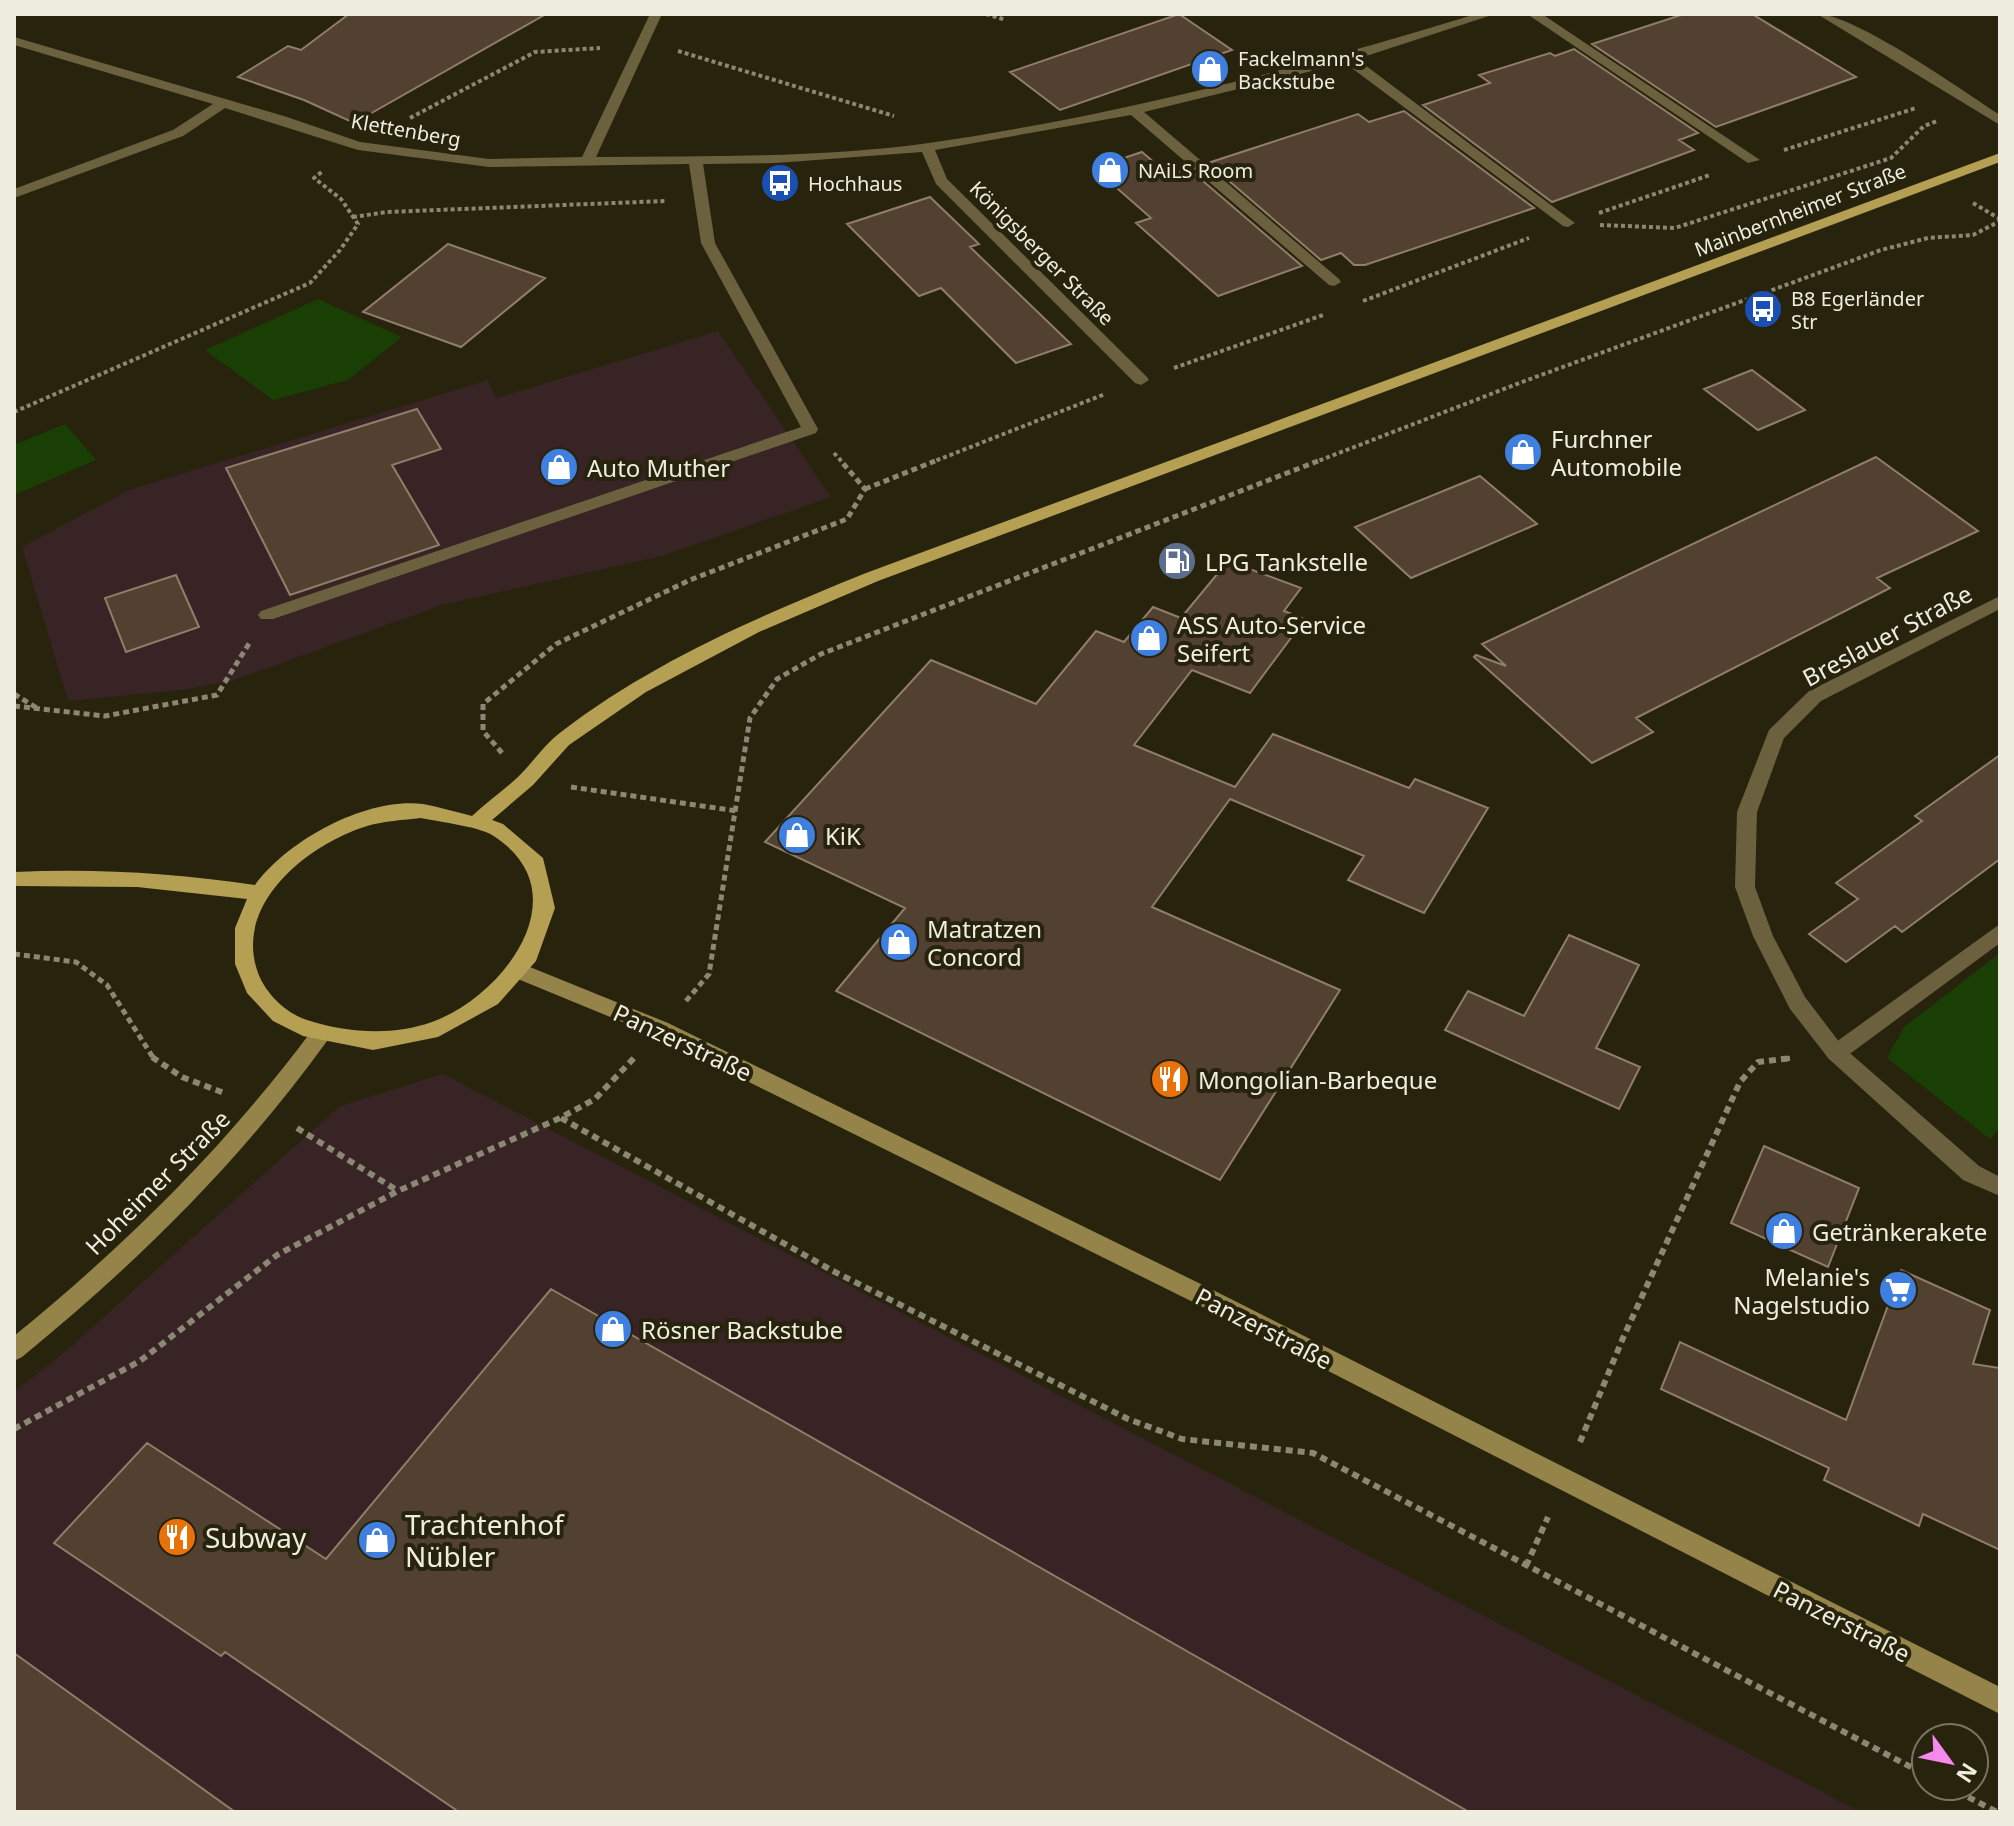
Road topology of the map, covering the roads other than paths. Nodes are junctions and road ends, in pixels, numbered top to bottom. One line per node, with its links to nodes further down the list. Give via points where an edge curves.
1 (656, 14): 14 (street, via 636,47 609,122)
2 (1489, 14): 6 (street)
3 (1533, 14): 13 (street)
4 (1823, 14): 9 (street)
5 (14, 41): 7 (street, Klettenberg)
6 (1347, 58): 8 (street); 16 (street)
7 (223, 103): 14 (street, Klettenberg, via 358,146 489,163); 15 (street, via 178,133)
8 (1134, 110): 10 (street); 17 (street)
9 (2000, 121)
10 (927, 147): 12 (street, via 792,159); 18 (street, Königsberger Straße, via 941,181)
11 (2000, 157): 21 (main road, Mainbernheimer Straße, via 740,631 603,710 564,739)
12 (695, 160): 14 (street); 20 (street, via 708,243 810,429)
13 (1753, 160)
14 (587, 162)
15 (14, 194)
16 (1568, 223)
17 (1334, 282)
18 (1141, 380)
19 (2000, 602): 27 (street, Breslauer Straße, via 1815,696 1776,735 1747,812 1745,887 1763,936 1797,1003)
20 (267, 615)
21 (479, 820): 23 (main road, via 421,811 358,822 301,851); 25 (main road, via 530,856 545,891 542,931)
22 (14, 879): 23 (main road, via 114,876)
23 (260, 893): 26 (main road, via 250,912 243,950 253,986 280,1016)
24 (2000, 932): 27 (street)
25 (520, 971): 26 (main road, via 482,1006 431,1030 375,1041); 30 (main road, Panzerstraße, via 661,1029 1203,1296)
26 (320, 1035): 29 (main road, Hoheimer Straße, via 266,1108 144,1238)
27 (1836, 1053): 28 (street, Breslauer Straße, via 1971,1173)
28 (2000, 1187)
29 (14, 1350)
30 (2000, 1701)

